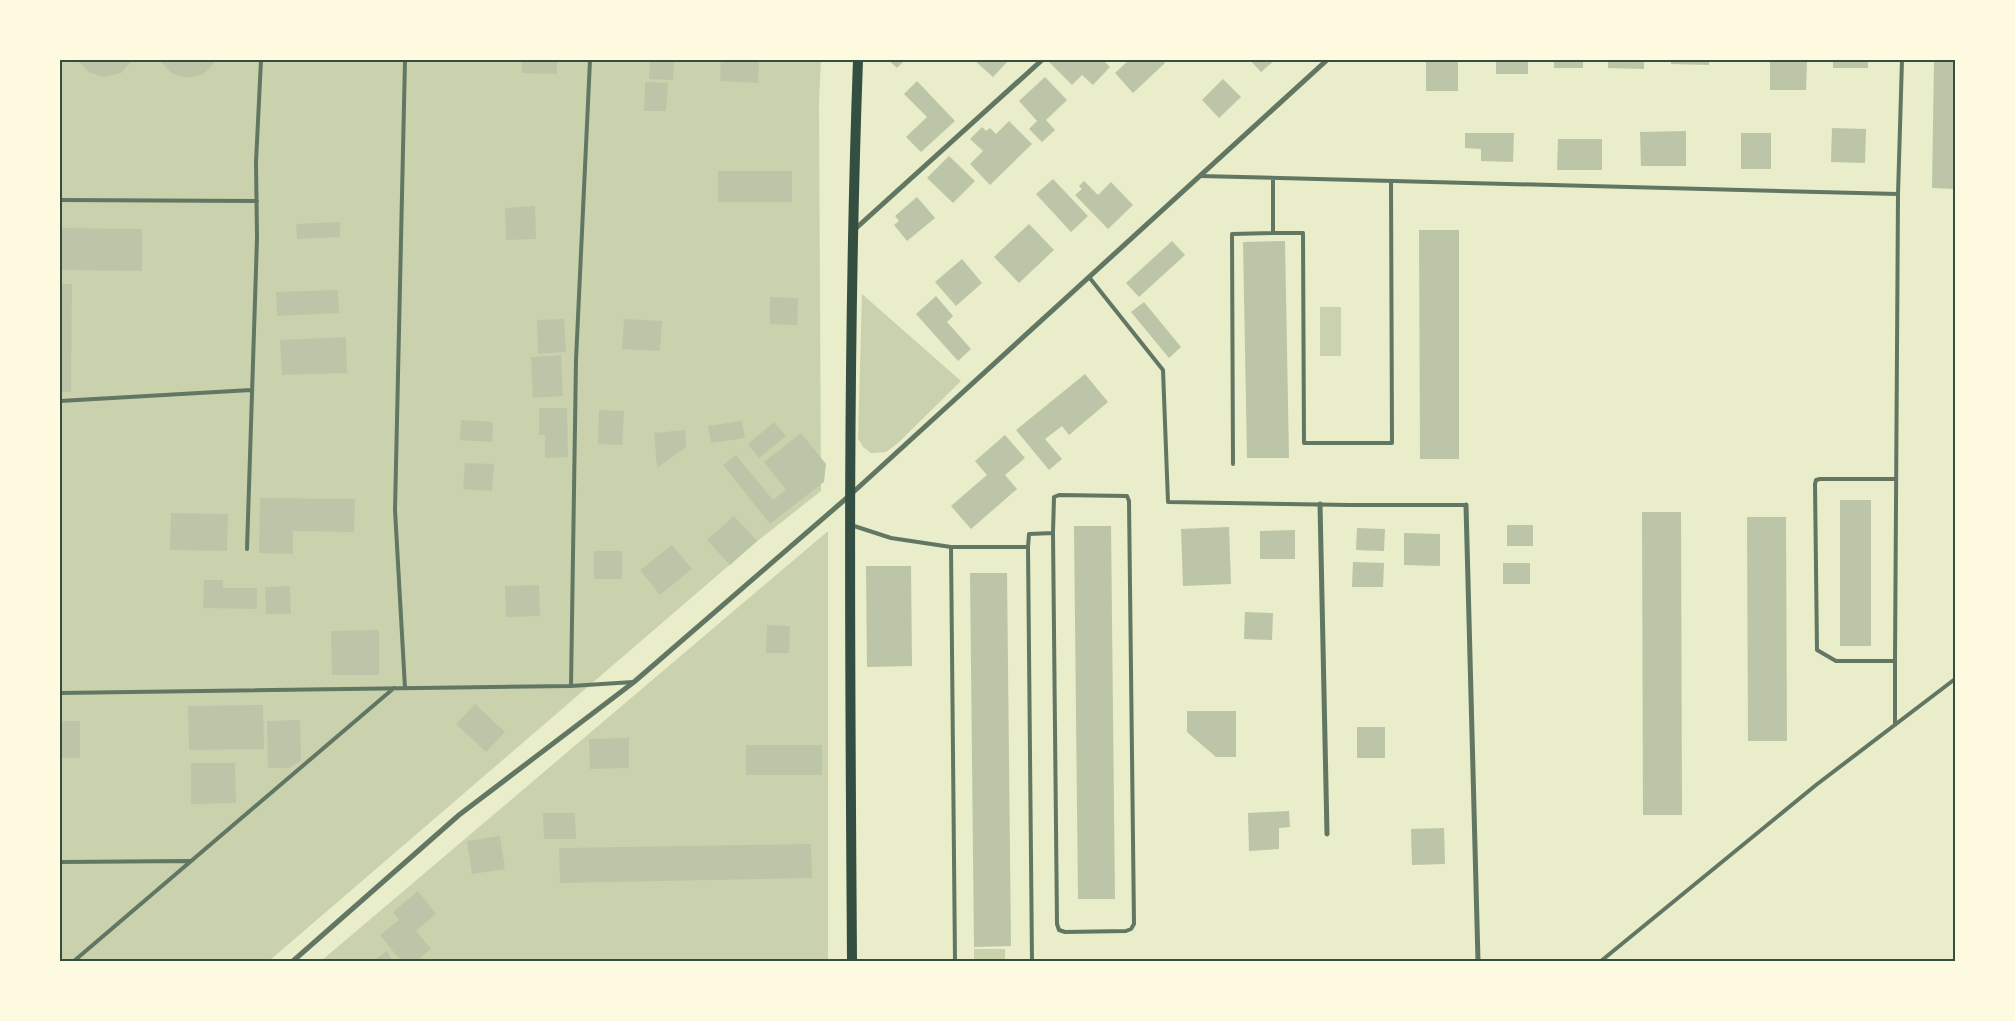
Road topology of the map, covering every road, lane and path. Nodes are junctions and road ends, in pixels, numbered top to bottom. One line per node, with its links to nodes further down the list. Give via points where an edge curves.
1 (261, 60): 13 (lane)
2 (405, 60): 34 (lane, via 395,510)
3 (590, 60): 32 (lane, via 576,360)
4 (858, 60): 14 (main road)
5 (1042, 60): 14 (street)
6 (1327, 60): 8 (street)
7 (1902, 60): 11 (lane)
8 (1200, 176): 9 (lane); 16 (street)
9 (1272, 178): 10 (lane); 15 (lane)
10 (1392, 182): 11 (lane); 15 (lane, via 1392,443 1304,443 1303,233)
11 (1898, 194): 20 (lane)
12 (60, 200): 13 (lane)
13 (257, 201): 17 (lane)
14 (852, 232): 21 (main road)
15 (1273, 233): 19 (lane, via 1232,234)
16 (1089, 277): 21 (street); 22 (lane, via 1163,370 1168,502)
17 (252, 390): 18 (lane); 28 (lane)
18 (60, 401)
19 (1233, 464)
20 (1896, 479): 29 (lane); 29 (lane, via 1820,479 1815,484 1817,650 1836,661)
21 (849, 496): 24 (main road); 31 (street)
22 (1320, 504): 23 (lane); 37 (street)
23 (1466, 505): 45 (street)
24 (849, 524): 26 (lane, via 891,538); 42 (main road)
25 (1053, 533): 25 (lane, via 1054,497 1123,495 1129,500 1134,924 1126,932 1065,932 1059,930 1057,924); 27 (lane, via 1029,534)
26 (951, 547): 27 (lane); 43 (lane)
27 (1028, 547): 44 (lane)
28 (247, 548)
29 (1895, 661): 36 (lane)
30 (1955, 679): 36 (lane)
31 (634, 682): 32 (lane); 41 (street, via 460,814)
32 (571, 686): 34 (lane)
33 (394, 688): 34 (lane); 35 (lane); 38 (lane)
34 (405, 688)
35 (60, 693)
36 (1895, 725): 46 (lane, via 1816,785)
37 (1327, 834)
38 (191, 861): 39 (lane); 40 (lane)
39 (60, 862)
40 (74, 961)
41 (293, 961)
42 (852, 961)
43 (955, 961)
44 (1032, 961)
45 (1478, 961)
46 (1601, 961)

